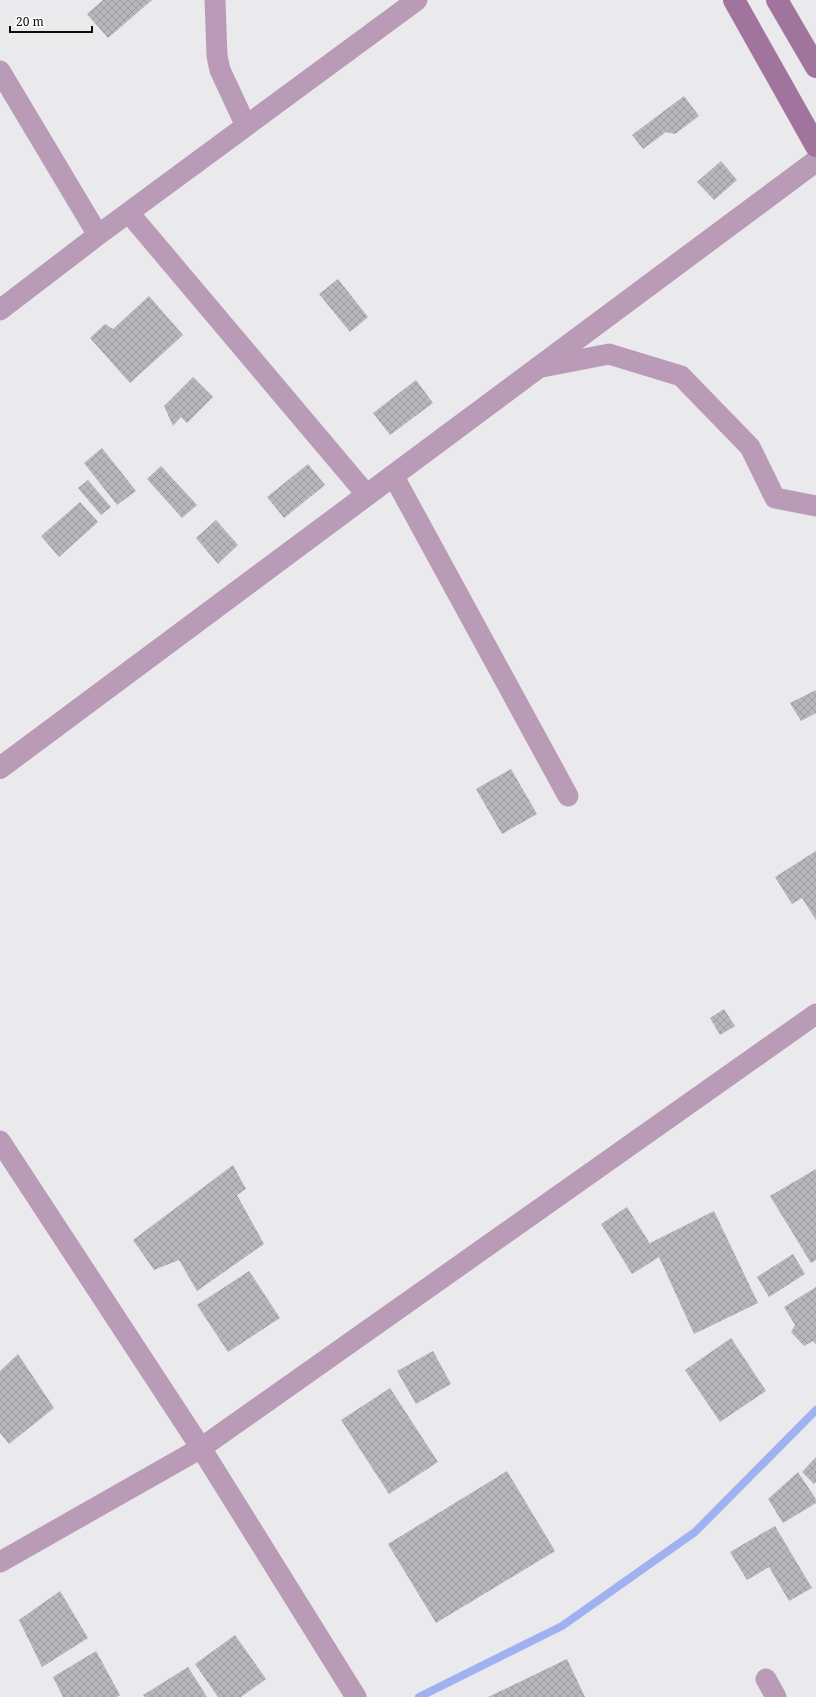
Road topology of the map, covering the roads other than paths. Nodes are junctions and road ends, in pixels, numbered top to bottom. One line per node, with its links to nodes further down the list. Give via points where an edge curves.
1 (215, 0): 7 (street, via 220,70)
2 (417, 0): 7 (street)
3 (734, 0): 8 (main road)
4 (777, 0): 5 (main road)
5 (816, 67)
6 (0, 70): 11 (street)
7 (246, 126): 10 (street)
8 (816, 146)
9 (816, 160): 13 (street)
10 (129, 213): 11 (street); 15 (street)
11 (98, 235): 12 (street)
12 (0, 310)
13 (537, 368): 14 (street); 16 (street, via 609,354 681,376 750,447 775,498)
14 (393, 475): 15 (street); 18 (street)
15 (367, 494): 17 (street)
16 (816, 506)
17 (0, 768)
18 (568, 796)
19 (816, 1014): 21 (street)
20 (0, 1141): 21 (street)
21 (201, 1448): 22 (street); 24 (street)
22 (0, 1562)
23 (766, 1679): 25 (street)
24 (356, 1697)
25 (776, 1697)

